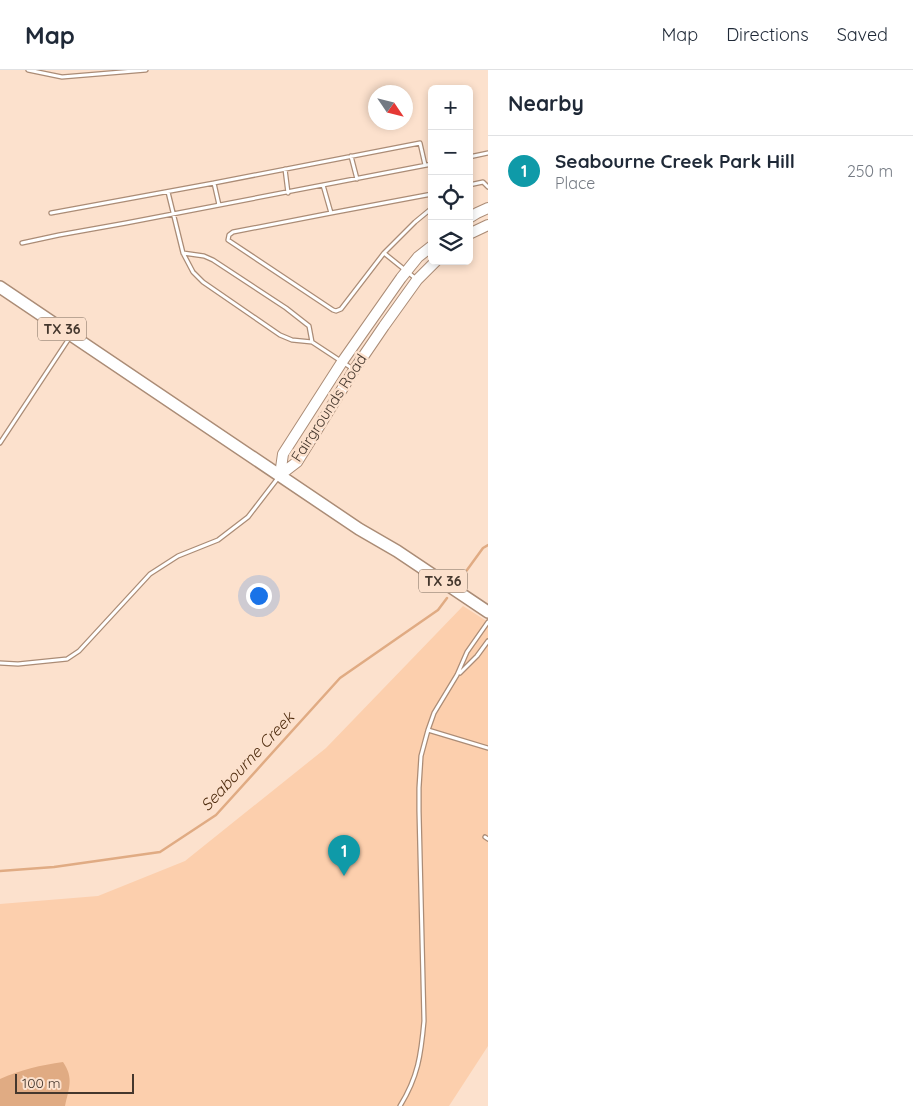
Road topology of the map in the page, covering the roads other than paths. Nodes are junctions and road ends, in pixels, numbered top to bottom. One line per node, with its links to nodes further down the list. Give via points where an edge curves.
1 (28, 70): 2 (lane, via 62,77)
2 (146, 70)
3 (488, 153): 5 (lane)
4 (351, 156): 6 (lane, via 420,143); 8 (lane); 9 (lane)
5 (473, 156)
6 (425, 165): 7 (lane); 9 (lane)
7 (428, 165)
8 (285, 169): 10 (lane); 15 (lane)
9 (357, 179): 12 (lane)
10 (214, 183): 14 (lane); 17 (lane)
11 (473, 184): 13 (lane, via 483,182)
12 (323, 185): 15 (lane); 21 (lane)
13 (488, 187)
14 (168, 192): 20 (lane); 22 (lane)
15 (288, 192): 17 (lane)
16 (428, 195): 21 (lane)
17 (220, 205): 22 (lane)
18 (488, 208): 23 (street)
19 (428, 211): 29 (lane)
20 (51, 213)
21 (331, 213): 29 (lane, via 233,232 228,240 336,311 341,309)
22 (173, 214): 26 (lane); 28 (lane)
23 (473, 216)
24 (488, 225): 25 (street)
25 (473, 232)
26 (22, 243)
27 (428, 249): 31 (street, Fairgrounds Road)
28 (183, 253): 35 (lane, via 202,282 280,335); 35 (lane, via 213,260 286,308 309,326)
29 (384, 254): 31 (lane)
30 (432, 265): 32 (street, Fairgrounds Road)
31 (406, 271): 32 (lane); 36 (street, Fairgrounds Road)
32 (417, 280): 37 (street, Fairgrounds Road)
33 (0, 286): 34 (main road, TX 36)
34 (72, 335): 38 (lane); 39 (main road, TX 36)
35 (312, 342): 36 (lane)
36 (342, 362): 37 (lane); 39 (street, Fairgrounds Road, via 283,454)
37 (354, 370): 39 (street, Fairgrounds Road, via 297,462)
38 (0, 443)
39 (280, 475): 40 (main road, TX 36); 43 (lane, via 248,518 218,540 178,556 150,574 79,651 67,659)
40 (488, 612)
41 (488, 622): 44 (lane, via 467,652)
42 (488, 641): 44 (lane)
43 (0, 663)
44 (458, 675): 45 (lane, via 434,713)
45 (428, 730): 46 (lane); 47 (lane, via 421,756 419,788 422,1049 412,1085)
46 (488, 748)
47 (400, 1106)

